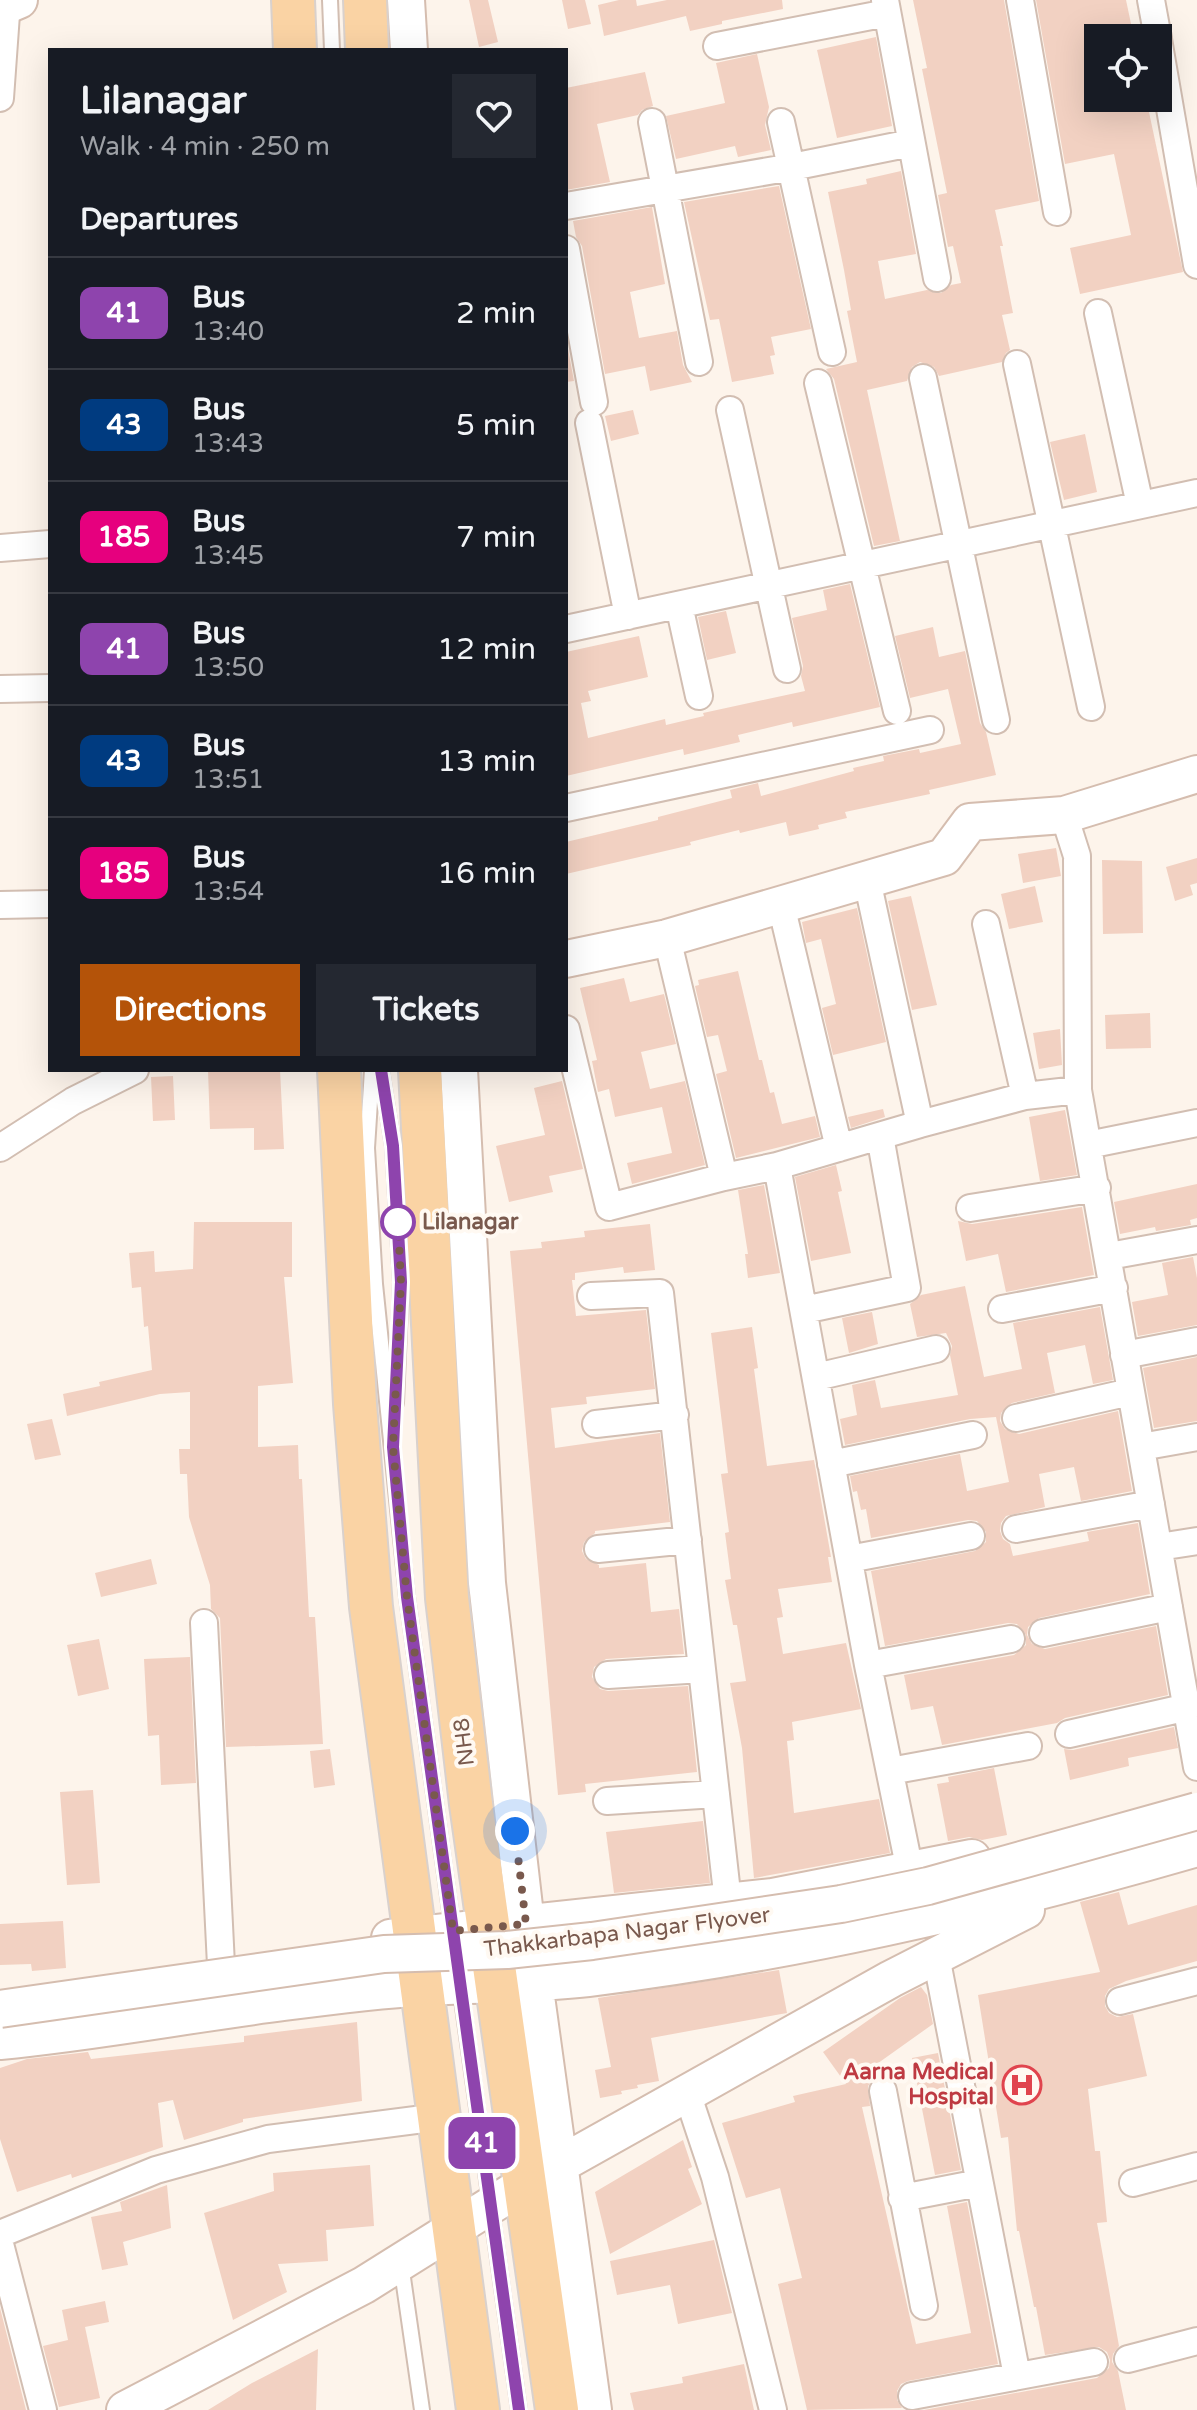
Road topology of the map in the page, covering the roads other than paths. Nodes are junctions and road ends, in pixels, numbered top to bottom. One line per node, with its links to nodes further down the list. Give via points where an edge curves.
1 (293, 0): 11 (main road)
2 (330, 0): 12 (lane)
3 (365, 0): 13 (main road)
4 (406, 0): 14 (street)
5 (1020, 0): 23 (street)
6 (1151, 0): 9 (street)
7 (8, 3): 15 (street)
8 (886, 6): 10 (street); 19 (street)
9 (1155, 24)
10 (717, 46)
11 (295, 48)
12 (332, 48)
13 (367, 48)
14 (409, 48)
15 (0, 98)
16 (1171, 112): 25 (street)
17 (652, 122): 21 (street)
18 (781, 122): 20 (street)
19 (911, 143): 20 (street); 26 (street)
20 (792, 167): 21 (street); 28 (street)
21 (665, 188): 22 (street); 29 (street)
22 (568, 206)
23 (1057, 212)
24 (568, 262): 43 (street)
25 (1197, 265)
26 (937, 278)
27 (1098, 313): 35 (street)
28 (832, 352)
29 (699, 362)
30 (1017, 364): 36 (street)
31 (923, 378): 38 (street)
32 (818, 383): 40 (street)
33 (730, 410): 41 (street)
34 (1197, 493): 35 (street)
35 (1140, 505): 36 (street)
36 (1052, 524): 38 (street); 49 (street)
37 (48, 544): 39 (street)
38 (957, 545): 40 (street); 51 (street)
39 (0, 548)
40 (863, 565): 41 (street); 50 (street)
41 (769, 586): 42 (street); 45 (street)
42 (679, 605): 43 (street); 48 (street)
43 (628, 616): 44 (street)
44 (568, 629)
45 (787, 669)
46 (48, 688): 47 (street)
47 (0, 689)
48 (699, 696)
49 (1091, 707)
50 (897, 711)
51 (996, 720)
52 (930, 730): 54 (street)
53 (1197, 774): 55 (street)
54 (568, 808)
55 (1064, 815): 56 (street, via 970,822 944,857); 70 (street, via 1077,856)
56 (867, 880): 59 (street); 73 (street)
57 (48, 904): 58 (street)
58 (0, 905)
59 (781, 905): 61 (street); 77 (street)
60 (986, 924): 71 (street)
61 (667, 938): 62 (street); 79 (street)
62 (568, 959)
63 (568, 1037): 79 (street, via 609,1207)
64 (131, 1072): 76 (street, via 73,1101)
65 (339, 1072): 132 (main road, NH8, via 371,1607)
66 (372, 1072): 98 (lane, via 367,1148)
67 (381, 1072): 98 (lane, via 393,1146 401,1282)
68 (420, 1072): 132 (main road, NH8, via 447,1598 471,1804)
69 (459, 1072): 132 (street, via 487,1583)
70 (1078, 1090): 71 (street); 75 (street)
71 (1025, 1096): 73 (street)
72 (1197, 1123): 75 (street)
73 (920, 1124): 74 (street)
74 (880, 1136): 77 (street); 87 (street, via 907,1288)
75 (1088, 1145): 80 (street)
76 (0, 1148)
77 (839, 1148): 78 (street)
78 (777, 1166): 79 (street); 87 (street)
79 (724, 1177)
80 (1097, 1188): 81 (street); 83 (street)
81 (970, 1208)
82 (1197, 1240): 83 (street)
83 (1109, 1256): 84 (street)
84 (1114, 1288): 86 (street); 90 (street)
85 (591, 1296): 93 (street, via 660,1293)
86 (1002, 1309)
87 (804, 1310): 91 (street)
88 (1197, 1341): 90 (street)
89 (936, 1349): 91 (street)
90 (1124, 1355): 92 (street)
91 (816, 1377): 100 (street)
92 (1130, 1392): 94 (street); 99 (street)
93 (675, 1415): 95 (street); 104 (street)
94 (1016, 1418)
95 (596, 1424)
96 (973, 1435): 100 (street)
97 (1197, 1437): 99 (street)
98 (393, 1447): 132 (lane, via 407,1597)
99 (1141, 1447): 101 (street)
100 (831, 1464): 108 (street)
101 (1151, 1504): 102 (street); 106 (street)
102 (1016, 1529)
103 (971, 1536): 108 (street)
104 (688, 1540): 107 (street); 115 (street)
105 (1197, 1541): 106 (street)
106 (1159, 1547): 109 (street)
107 (598, 1549)
108 (849, 1559): 113 (street)
109 (1169, 1607): 111 (street); 114 (street)
110 (204, 1623): 134 (street)
111 (1043, 1633)
112 (1011, 1639): 113 (street)
113 (868, 1665): 121 (street)
114 (1189, 1668): 117 (street)
115 (702, 1669): 116 (street); 122 (street)
116 (608, 1675)
117 (1188, 1707): 118 (street); 120 (street)
118 (1069, 1734)
119 (1028, 1746): 121 (street)
120 (1197, 1767)
121 (890, 1771): 129 (street)
122 (716, 1794): 124 (street); 131 (street)
123 (1197, 1794): 127 (street)
124 (607, 1801)
125 (1197, 1811): 139 (street, Thakkarbapa Nagar Flyover, bridge, via 928,1886 841,1904 507,1950 384,1954)
126 (1197, 1827): 140 (street, Thakkarbapa Nagar Flyover, via 931,1902 844,1919 580,1958 386,1970)
127 (1066, 1833): 129 (street); 130 (street)
128 (1197, 1848): 130 (street)
129 (910, 1871): 131 (street)
130 (1079, 1882): 133 (street); 136 (street, via 906,1925 735,1956 586,1978)
131 (728, 1902): 132 (street)
132 (471, 1930): 134 (street); 136 (main road, NH8); 136 (main road, NH8)
133 (936, 1956): 143 (street); 147 (street)
134 (221, 1965): 137 (street)
135 (1197, 1981): 138 (street)
136 (478, 1985): 141 (street, via 285,2002); 144 (main road, NH8); 146 (main road, NH8); 150 (lane)
137 (0, 1994)
138 (1120, 2001)
139 (0, 2009)
140 (0, 2025)
141 (0, 2041)
142 (883, 2091): 149 (street)
143 (687, 2093): 146 (street); 168 (street, via 715,2177)
144 (439, 2117): 151 (main road, NH8); 152 (street, via 268,2139 156,2170)
145 (1197, 2166): 148 (street)
146 (542, 2175): 150 (street); 166 (main road, NH8); 167 (street)
147 (979, 2183): 149 (street); 159 (street)
148 (1133, 2183)
149 (902, 2198): 155 (street)
150 (491, 2207): 151 (street); 165 (lane)
151 (454, 2230): 154 (street); 164 (main road, NH8)
152 (0, 2234)
153 (0, 2244): 161 (street)
154 (401, 2263): 162 (street); 163 (lane)
155 (924, 2306)
156 (1197, 2341): 157 (street)
157 (1128, 2359)
158 (1094, 2362): 159 (street)
159 (1017, 2376): 160 (street)
160 (912, 2396)
161 (43, 2410)
162 (125, 2410)
163 (422, 2410)
164 (478, 2410)
165 (519, 2410)
166 (557, 2410)
167 (593, 2410)
168 (773, 2410)

